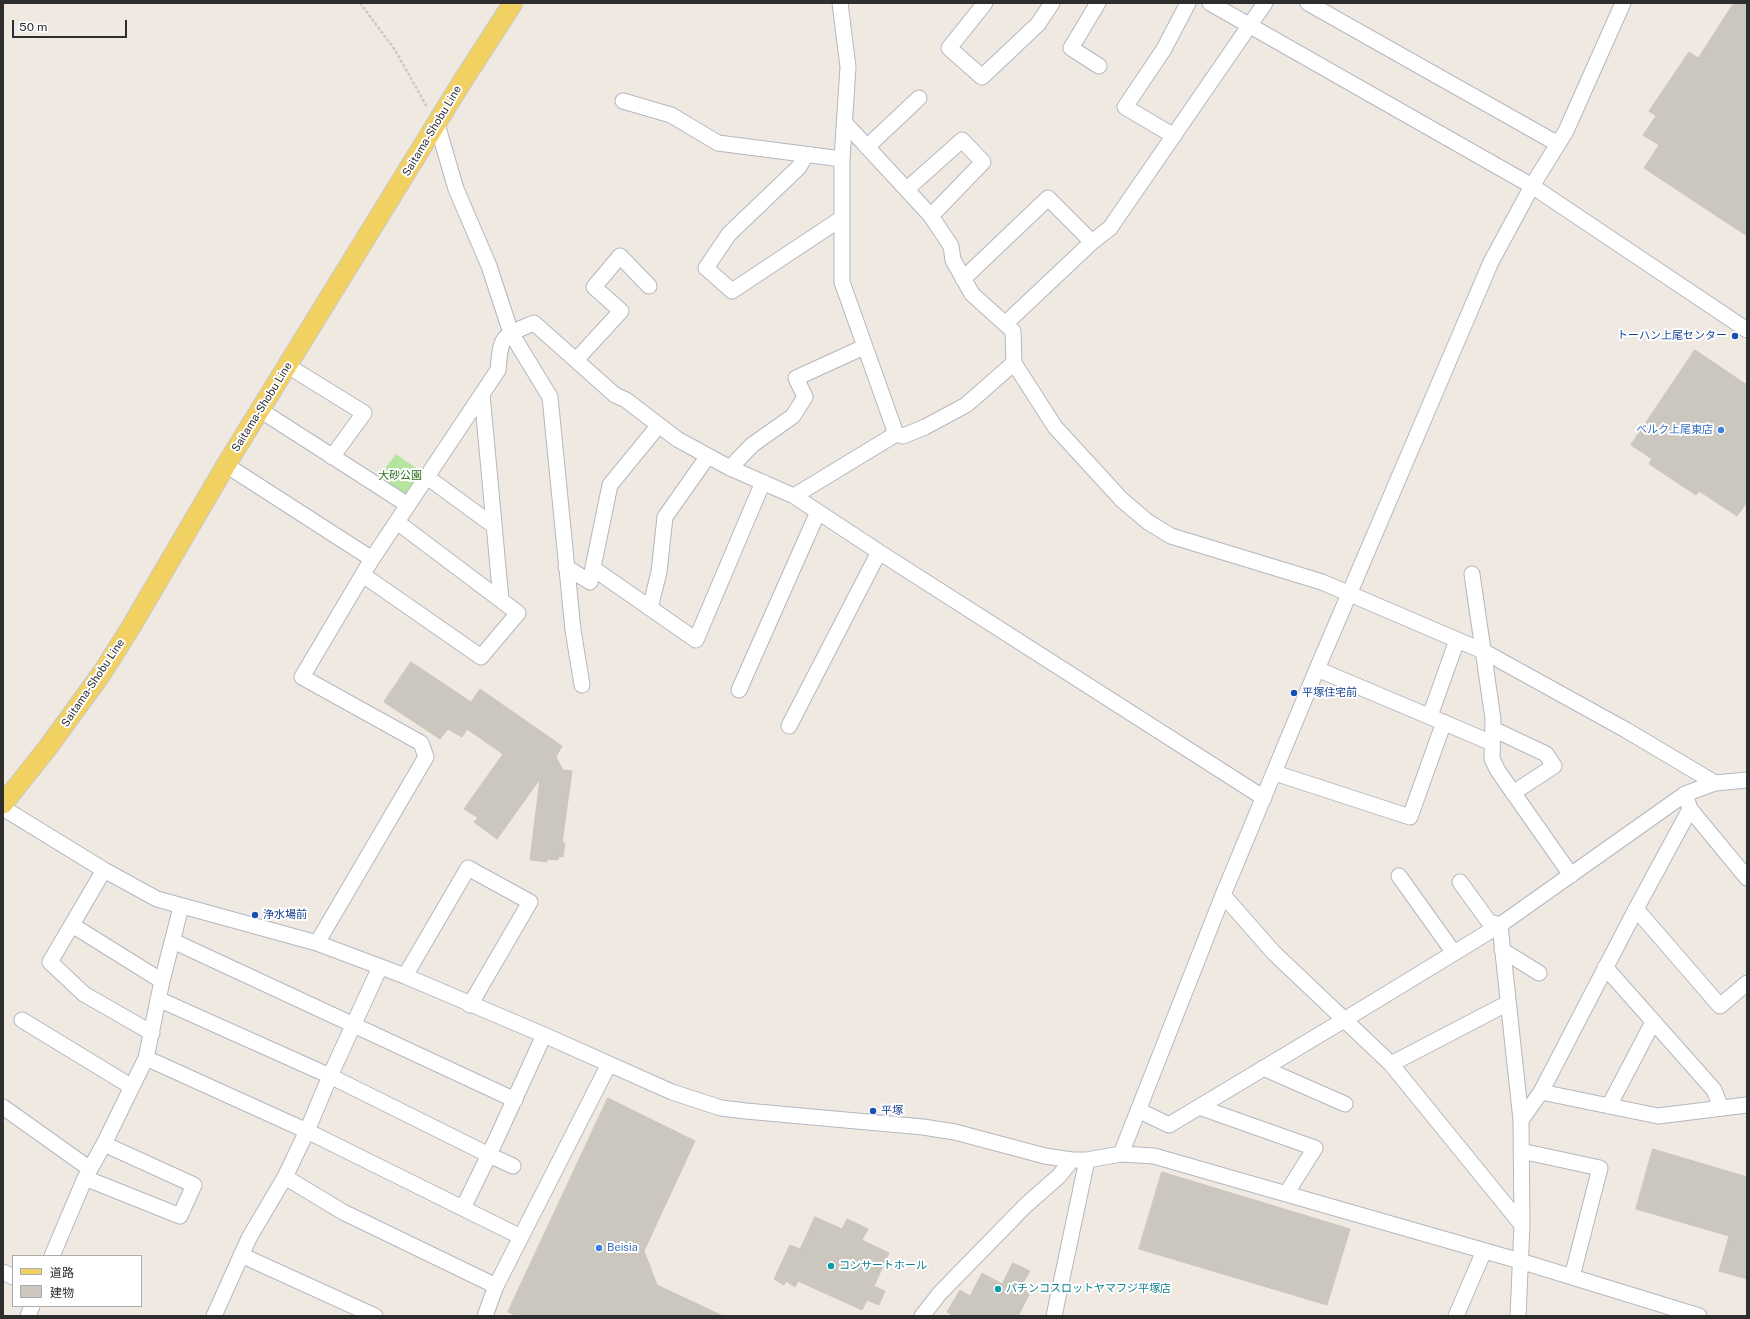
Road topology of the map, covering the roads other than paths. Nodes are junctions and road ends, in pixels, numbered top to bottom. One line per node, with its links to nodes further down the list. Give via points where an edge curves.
1 (513, 3): 16 (main road, Saitama-Shobu Line)
2 (840, 3): 15 (street, via 848,67)
3 (985, 3): 4 (street, via 949,48 982,77 1038,24)
4 (1052, 3)
5 (1098, 3): 12 (street, via 1071,48)
6 (1188, 3): 17 (street, via 1164,49 1125,107)
7 (1210, 3): 11 (street)
8 (1265, 3): 11 (street)
9 (1308, 3): 18 (street)
10 (1623, 3): 18 (street)
11 (1250, 25): 17 (street); 22 (street)
12 (1099, 66)
13 (919, 98): 19 (street)
14 (623, 101): 20 (street, via 671,115 718,143)
15 (845, 123): 19 (street); 21 (street)
16 (437, 124): 31 (street, via 456,189 489,266); 35 (main road, Saitama-Shobu Line)
17 (1174, 136): 26 (street, via 1110,228)
18 (1558, 144): 22 (street)
19 (867, 147): 23 (street)
20 (806, 154): 21 (street); 25 (street, via 800,167 729,234 706,268 732,291)
21 (842, 159): 25 (street)
22 (1532, 186): 30 (street); 57 (street, via 1491,262)
23 (907, 189): 24 (street); 24 (street, via 962,140 983,162)
24 (931, 216): 27 (street, via 951,246 952,260)
25 (842, 218): 32 (street, via 842,282)
26 (1092, 242): 27 (street, via 1048,198); 29 (street)
27 (963, 279): 29 (street, via 972,294)
28 (649, 286): 33 (street, via 620,256 594,287 621,311)
29 (1005, 324): 34 (street, via 1012,330)
30 (1747, 330)
31 (511, 333): 33 (street, via 534,323); 36 (street, via 501,343 498,370); 53 (street, via 550,397)
32 (864, 347): 39 (street); 43 (street, via 796,378 806,397 793,416 752,445)
33 (576, 360): 38 (street, via 615,395 626,400)
34 (1014, 363): 39 (street, via 966,405 920,429 903,436); 57 (street, via 1055,427 1122,500 1148,522 1171,536 1322,582)
35 (288, 366): 37 (main road, Saitama-Shobu Line); 41 (street, via 364,413)
36 (482, 394): 44 (street); 50 (street)
37 (260, 410): 41 (street); 42 (main road, Saitama-Shobu Line)
38 (659, 425): 40 (street); 54 (street, via 610,485)
39 (896, 434): 46 (street)
40 (708, 456): 43 (street); 59 (street, via 664,517 659,572)
41 (332, 457): 47 (street)
42 (226, 466): 52 (street); 75 (main road, Saitama-Shobu Line, via 102,673)
43 (730, 468): 45 (street)
44 (427, 477): 47 (street); 50 (street)
45 (763, 482): 46 (street); 59 (street, via 696,640)
46 (794, 496): 48 (street)
47 (408, 505): 49 (street)
48 (818, 512): 51 (street); 64 (street)
49 (397, 522): 52 (street); 58 (street)
50 (494, 526): 58 (street)
51 (878, 552): 67 (street); 74 (street)
52 (372, 559): 56 (street)
53 (566, 567): 54 (street, via 590,582); 63 (street)
54 (594, 569): 59 (street)
55 (1472, 574): 61 (street)
56 (362, 575): 58 (street, via 481,657 518,613); 89 (street, via 302,677 421,743 426,757)
57 (1349, 594): 60 (street); 62 (street)
58 (501, 600)
59 (650, 608)
60 (1457, 640): 61 (street); 65 (street)
61 (1483, 651): 68 (street); 71 (street, via 1626,730)
62 (1317, 669): 65 (street); 69 (street)
63 (582, 685)
64 (739, 690)
65 (1430, 716): 66 (street)
66 (1444, 722): 68 (street); 69 (street, via 1410,817)
67 (789, 726)
68 (1493, 736): 72 (street, via 1492,759); 72 (street, via 1546,754 1554,766)
69 (1275, 773): 74 (street)
70 (1747, 780): 71 (street)
71 (1715, 783): 73 (street)
72 (1513, 793): 79 (street)
73 (1685, 794): 77 (street); 79 (street)
74 (1264, 798): 83 (street)
75 (3, 804)
76 (3, 808): 78 (street)
77 (1690, 809): 81 (street); 85 (street)
78 (104, 870): 84 (street, via 157,899); 86 (street)
79 (1571, 875): 87 (street)
80 (1399, 876): 91 (street)
81 (1747, 878)
82 (1460, 882): 87 (street, via 1489,922)
83 (1223, 895): 102 (street, via 1274,953); 121 (street)
84 (181, 907): 88 (street); 89 (street)
85 (1636, 909): 93 (street); 97 (street, via 1720,1006)
86 (72, 925): 96 (street); 105 (street, via 50,962 84,994)
87 (1500, 925): 90 (street); 91 (street)
88 (173, 941): 96 (street); 104 (street)
89 (317, 944): 92 (street)
90 (1502, 950): 94 (street); 99 (street)
91 (1454, 953): 102 (street)
92 (380, 967): 95 (street); 104 (street)
93 (1605, 968): 103 (street); 113 (street)
94 (1539, 973)
95 (405, 976): 100 (street); 100 (street, via 468,868 530,902)
96 (162, 981): 98 (street)
97 (1747, 983)
98 (158, 999): 105 (street); 111 (street)
99 (1508, 1003): 109 (street); 122 (street)
100 (470, 1005): 106 (street)
101 (22, 1020): 112 (street)
102 (1344, 1020): 109 (street); 110 (street)
103 (1653, 1022): 117 (street); 120 (street, via 1714,1090)
104 (354, 1025): 111 (street); 114 (street)
105 (152, 1033): 107 (street)
106 (544, 1035): 108 (street); 114 (street)
107 (146, 1058): 112 (street); 123 (street)
108 (609, 1064): 128 (street, via 672,1092 721,1108 923,1127 956,1132 1045,1156); 136 (street)
109 (1391, 1064): 135 (street)
110 (1263, 1068): 115 (street); 119 (street)
111 (330, 1076): 123 (street); 127 (street)
112 (132, 1087): 124 (street)
113 (1541, 1092): 117 (street); 122 (street)
114 (515, 1100): 127 (street)
115 (1345, 1104)
116 (1747, 1105): 120 (street)
117 (1609, 1106): 120 (street, via 1658,1116)
118 (3, 1107): 131 (street)
119 (1199, 1107): 121 (street, via 1168,1125); 133 (street, via 1315,1148)
120 (1720, 1108)
121 (1138, 1110): 126 (street)
122 (1521, 1120): 125 (street)
123 (307, 1131): 132 (street); 134 (street)
124 (104, 1144): 131 (street); 131 (street, via 194,1186 180,1216)
125 (1521, 1151): 135 (street); 143 (street, via 1600,1168)
126 (1121, 1154): 129 (street); 133 (street, via 1154,1156)
127 (489, 1155): 130 (street); 134 (street)
128 (1072, 1160): 129 (street); 148 (street, via 1059,1176 940,1293)
129 (1087, 1160): 149 (street)
130 (513, 1166)
131 (88, 1174): 138 (street)
132 (285, 1177): 139 (street); 144 (street, via 343,1212)
133 (1286, 1194): 137 (street)
134 (463, 1208): 136 (street)
135 (1522, 1224): 140 (street)
136 (521, 1237): 144 (street)
137 (1484, 1251): 140 (street); 150 (street)
138 (52, 1255)
139 (241, 1255): 145 (street); 146 (street)
140 (1520, 1261): 143 (street); 151 (street)
141 (3, 1272): 142 (street)
142 (12, 1276)
143 (1572, 1277): 152 (street)
144 (496, 1286): 147 (street)
145 (214, 1316)
146 (375, 1316)
147 (485, 1316)
148 (922, 1316)
149 (1054, 1316)
150 (1456, 1316)
151 (1518, 1316)
152 (1699, 1316)

